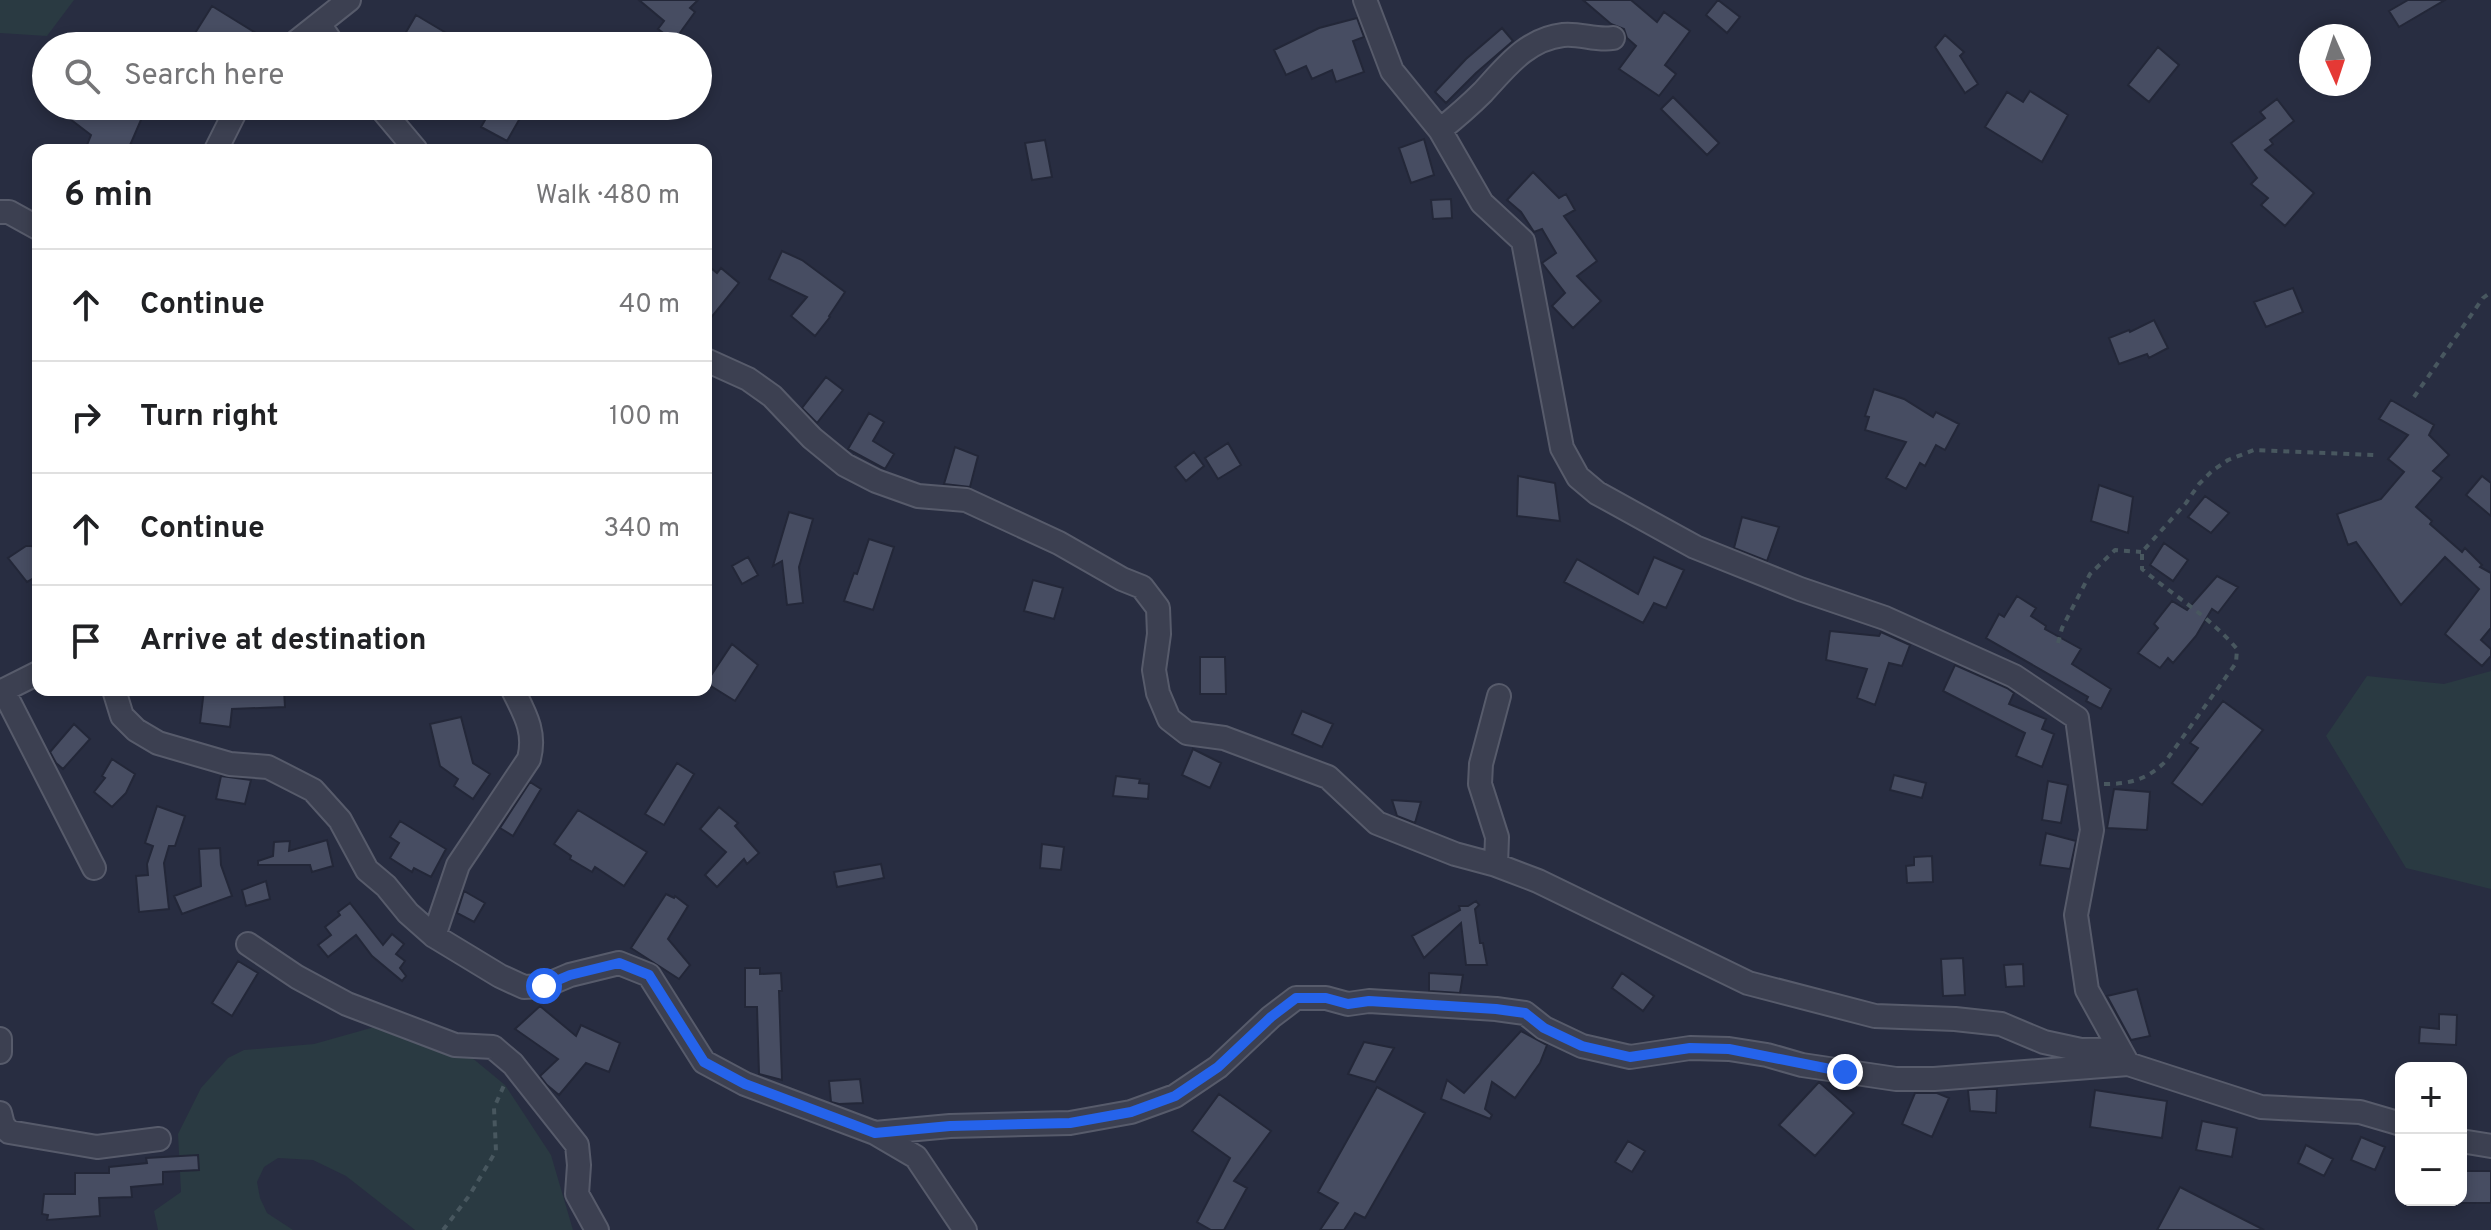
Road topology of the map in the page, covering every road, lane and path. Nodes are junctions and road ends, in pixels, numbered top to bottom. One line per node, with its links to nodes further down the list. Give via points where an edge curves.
1 (349, 0): 3 (street)
2 (1365, 0): 9 (street, via 1392,71)
3 (320, 25): 4 (street); 5 (street)
4 (310, 32)
5 (325, 32)
6 (1613, 38): 9 (street, via 1566,34 1523,49)
7 (231, 120): 10 (street)
8 (391, 120): 11 (street)
9 (1440, 130): 25 (street, via 1482,203 1523,241 1562,448 1578,477 1695,547 1885,618 2014,676 2077,718)
10 (219, 144)
11 (411, 144)
12 (0, 212): 13 (street)
13 (32, 225)
14 (2491, 292): 16 (path)
15 (712, 363): 26 (street, via 772,396 845,465 918,496 966,500 1142,587 1158,608 1158,693 1169,719 1187,733 1224,738 1328,777 1377,823)
16 (2414, 397)
17 (2374, 455): 18 (path, via 2254,450 2228,460 2199,484)
18 (2142, 552): 19 (path, via 2115,550 2090,574); 25 (path, via 2142,569 2227,638 2237,649 2236,663 2153,773 2127,784)
19 (2058, 643)
20 (32, 676): 21 (street)
21 (2, 691): 27 (street)
22 (116, 696): 28 (street, via 122,716 158,743 230,764 268,767 313,790 340,820 367,870)
23 (516, 696): 28 (street, via 531,726 529,759 458,865)
24 (1499, 696): 26 (street, via 1480,784 1497,837)
25 (2086, 783): 32 (street, via 2092,830 2076,915 2087,990)
26 (1496, 865): 32 (street, via 1748,983 1875,1016 2001,1024 2044,1042)
27 (94, 868)
28 (434, 936): 36 (street, via 524,987 619,963 649,975 704,1062 745,1084)
29 (248, 944): 33 (street, via 347,1004 455,1045 493,1047)
30 (0, 1039): 31 (street)
31 (0, 1052)
32 (2123, 1057): 35 (street, via 2261,1107 2360,1112); 36 (street, via 1896,1079 1729,1049 1690,1048 1630,1057 1582,1046 1525,1013 1496,1009 1296,998 1218,1067 1175,1096 1131,1112 1070,1123)
33 (513, 1064): 40 (path, via 494,1108 496,1151); 41 (street, via 577,1145 577,1194)
34 (0, 1113): 37 (street, via 9,1132 97,1147)
35 (2395, 1122)
36 (875, 1133): 42 (street, via 916,1157)
37 (159, 1139)
38 (2467, 1142): 39 (street)
39 (2491, 1146)
40 (443, 1230)
41 (597, 1230)
42 (965, 1230)

